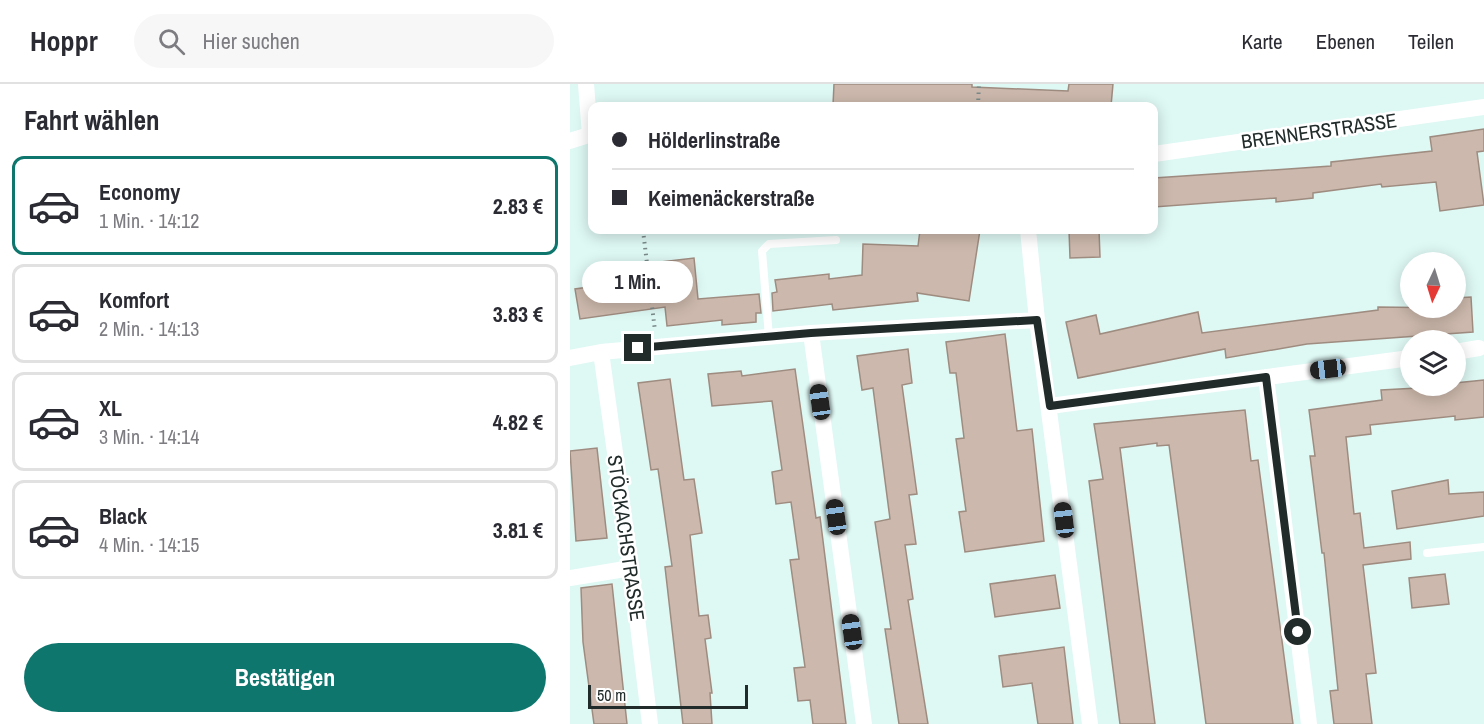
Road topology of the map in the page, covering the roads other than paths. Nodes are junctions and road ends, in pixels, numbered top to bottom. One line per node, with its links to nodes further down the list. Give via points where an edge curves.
1 (586, 84): 2 (street)
2 (588, 104)
3 (1484, 107): 6 (street, BRENNERSTRASSE)
4 (588, 136): 5 (street)
5 (570, 141)
6 (1158, 153)
7 (1028, 234): 9 (street)
8 (836, 240): 11 (lane, via 769,244 762,251)
9 (1037, 320): 10 (street); 18 (street)
10 (811, 333): 11 (street); 24 (street)
11 (769, 337): 14 (street)
12 (1479, 348): 13 (street)
13 (1466, 350)
14 (601, 352): 15 (street); 21 (street, STÖCKACHSTRASSE)
15 (570, 358)
16 (1400, 359): 17 (street)
17 (1266, 377): 18 (street); 26 (street)
18 (1050, 406): 25 (street)
19 (1484, 547): 20 (lane)
20 (1427, 553)
21 (631, 568): 22 (street); 23 (street, STÖCKACHSTRASSE)
22 (570, 578)
23 (650, 724)
24 (864, 724)
25 (1090, 724)
26 (1309, 724)

